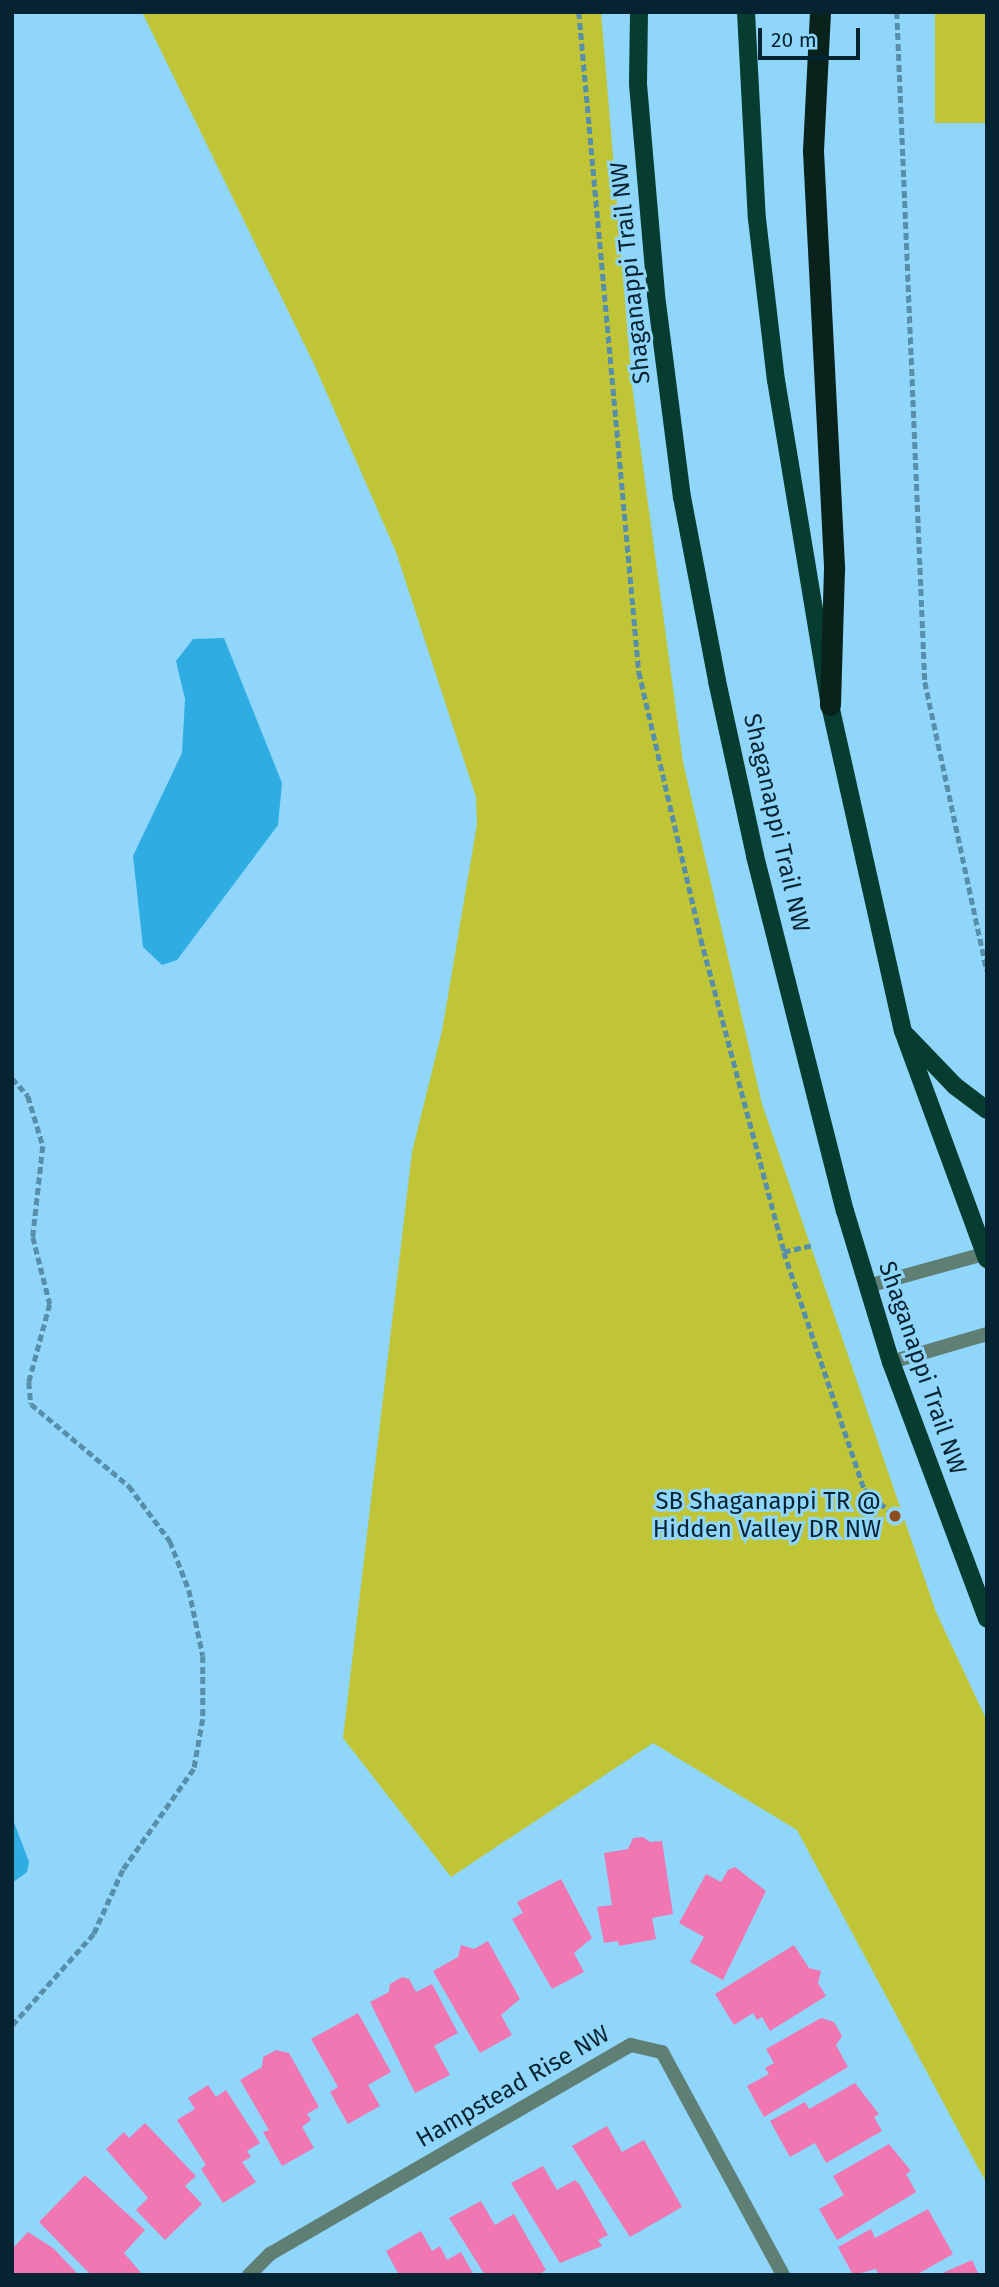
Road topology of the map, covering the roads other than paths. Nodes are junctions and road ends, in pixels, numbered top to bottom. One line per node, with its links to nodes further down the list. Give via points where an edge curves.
1 (639, 12): 8 (main road, Shaganappi Trail NW, via 638,84 656,295 682,497 755,856)
2 (746, 12): 4 (main road, via 757,219 776,380)
3 (820, 12): 4 (highway, via 813,151 834,569)
4 (830, 705): 5 (main road)
5 (903, 1031): 6 (main road, via 955,1086); 7 (main road)
6 (987, 1110)
7 (986, 1255): 8 (street)
8 (867, 1286): 10 (main road, Shaganappi Trail NW)
9 (987, 1334): 10 (street)
10 (891, 1362): 11 (main road, Shaganappi Trail NW)
11 (987, 1619)
12 (249, 2275): 13 (street, Hampstead Rise NW, via 270,2254 631,2045 662,2052)
13 (783, 2275)

